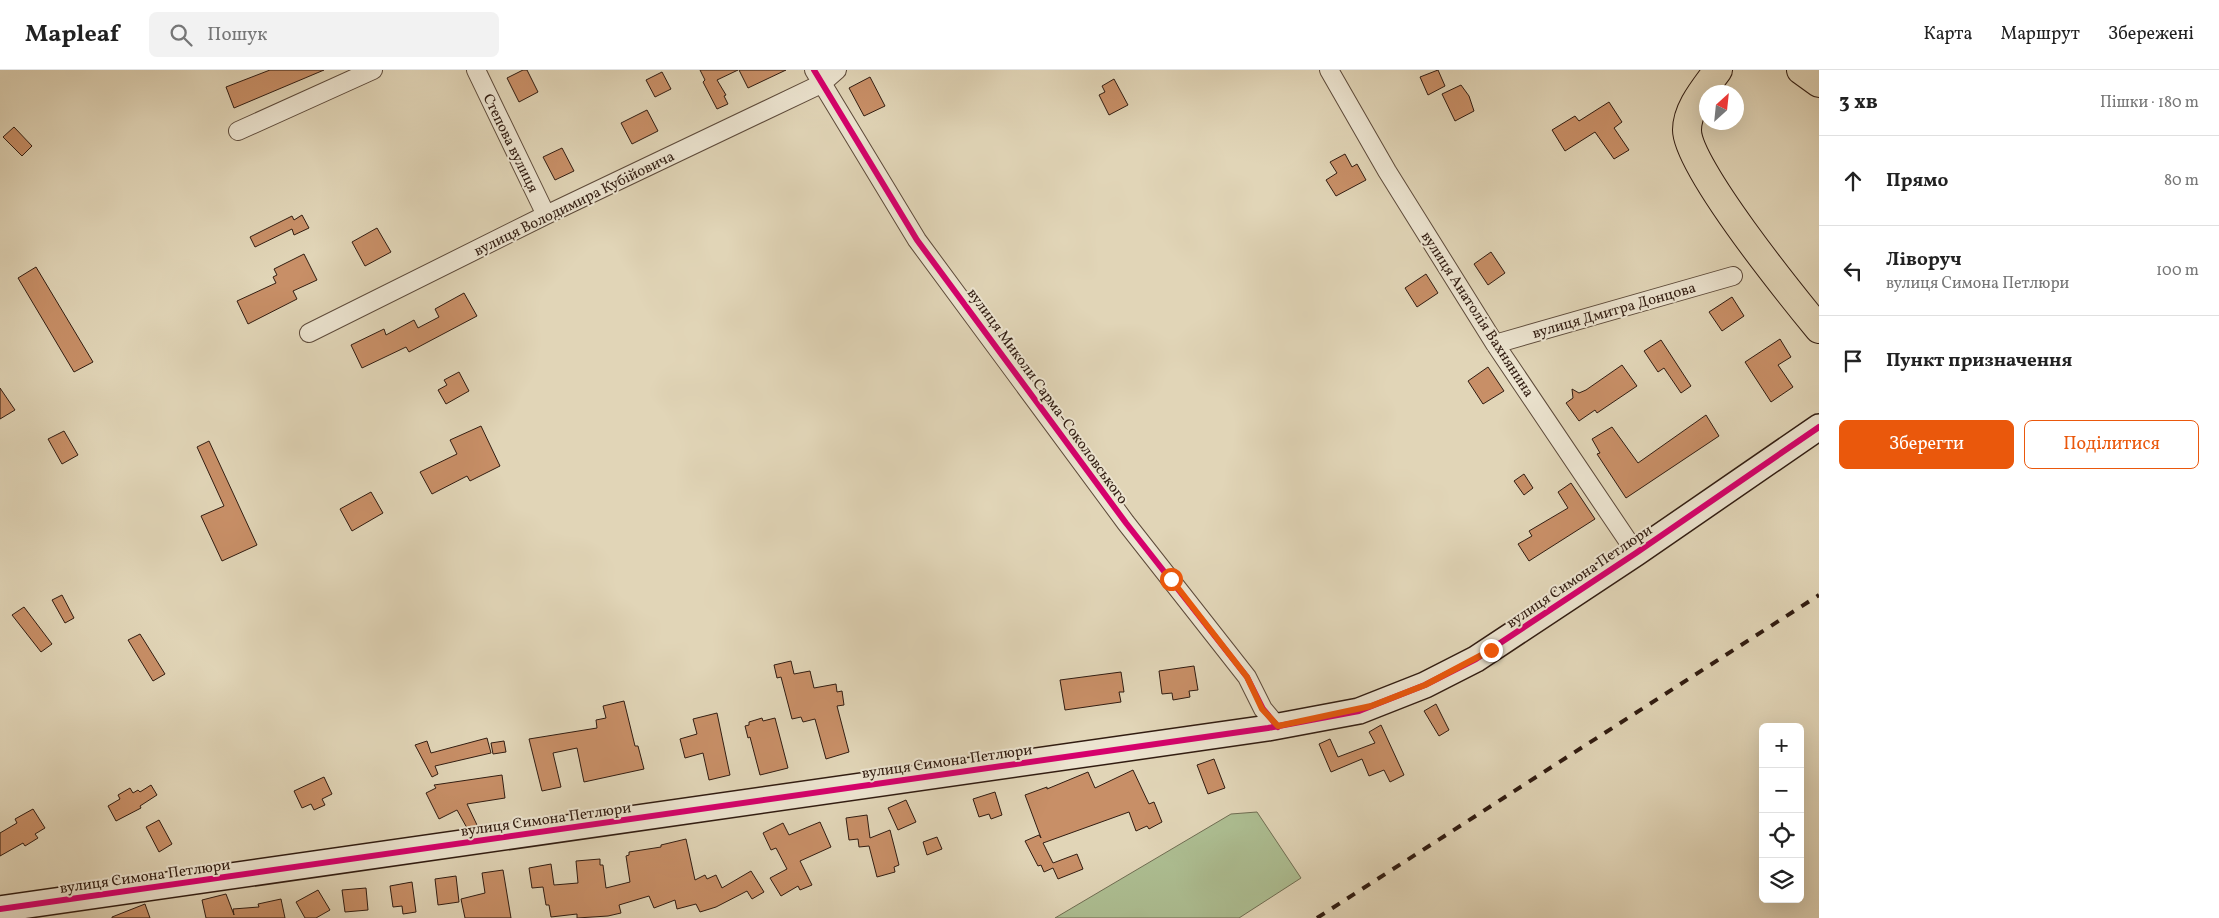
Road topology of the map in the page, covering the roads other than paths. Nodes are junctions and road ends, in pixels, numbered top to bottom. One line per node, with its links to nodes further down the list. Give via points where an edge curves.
1 (373, 70): 13 (street)
2 (476, 70): 14 (street, Степова вулиця)
3 (837, 70): 9 (street, вулиця Володимира Кубійовича)
4 (1328, 70): 18 (street, вулиця Анатолія Вахнянина)
5 (1718, 70): 12 (main road)
6 (1729, 70): 12 (main road)
7 (1801, 70): 11 (main road)
8 (1812, 70): 10 (main road)
9 (818, 77): 14 (street, вулиця Володимира Кубійовича); 21 (street, вулиця Миколи Сарма-Соколовського, via 917,240 1126,523 1247,677 1262,709)
10 (1819, 79)
11 (1819, 83)
12 (1697, 100): 16 (main road, via 1687,130 1691,150 1710,184)
13 (238, 131)
14 (546, 215): 17 (street, вулиця Володимира Кубійовича)
15 (1733, 276): 18 (street, вулиця Дмитра Донцова)
16 (1819, 329)
17 (309, 333)
18 (1496, 344): 20 (street, вулиця Анатолія Вахнянина)
19 (1819, 427): 20 (street, вулиця Симона Петлюри)
20 (1636, 553): 21 (street, вулиця Симона Петлюри, via 1491,650 1425,685 1359,711)
21 (1278, 726): 22 (street, вулиця Симона Петлюри)
22 (0, 909)

